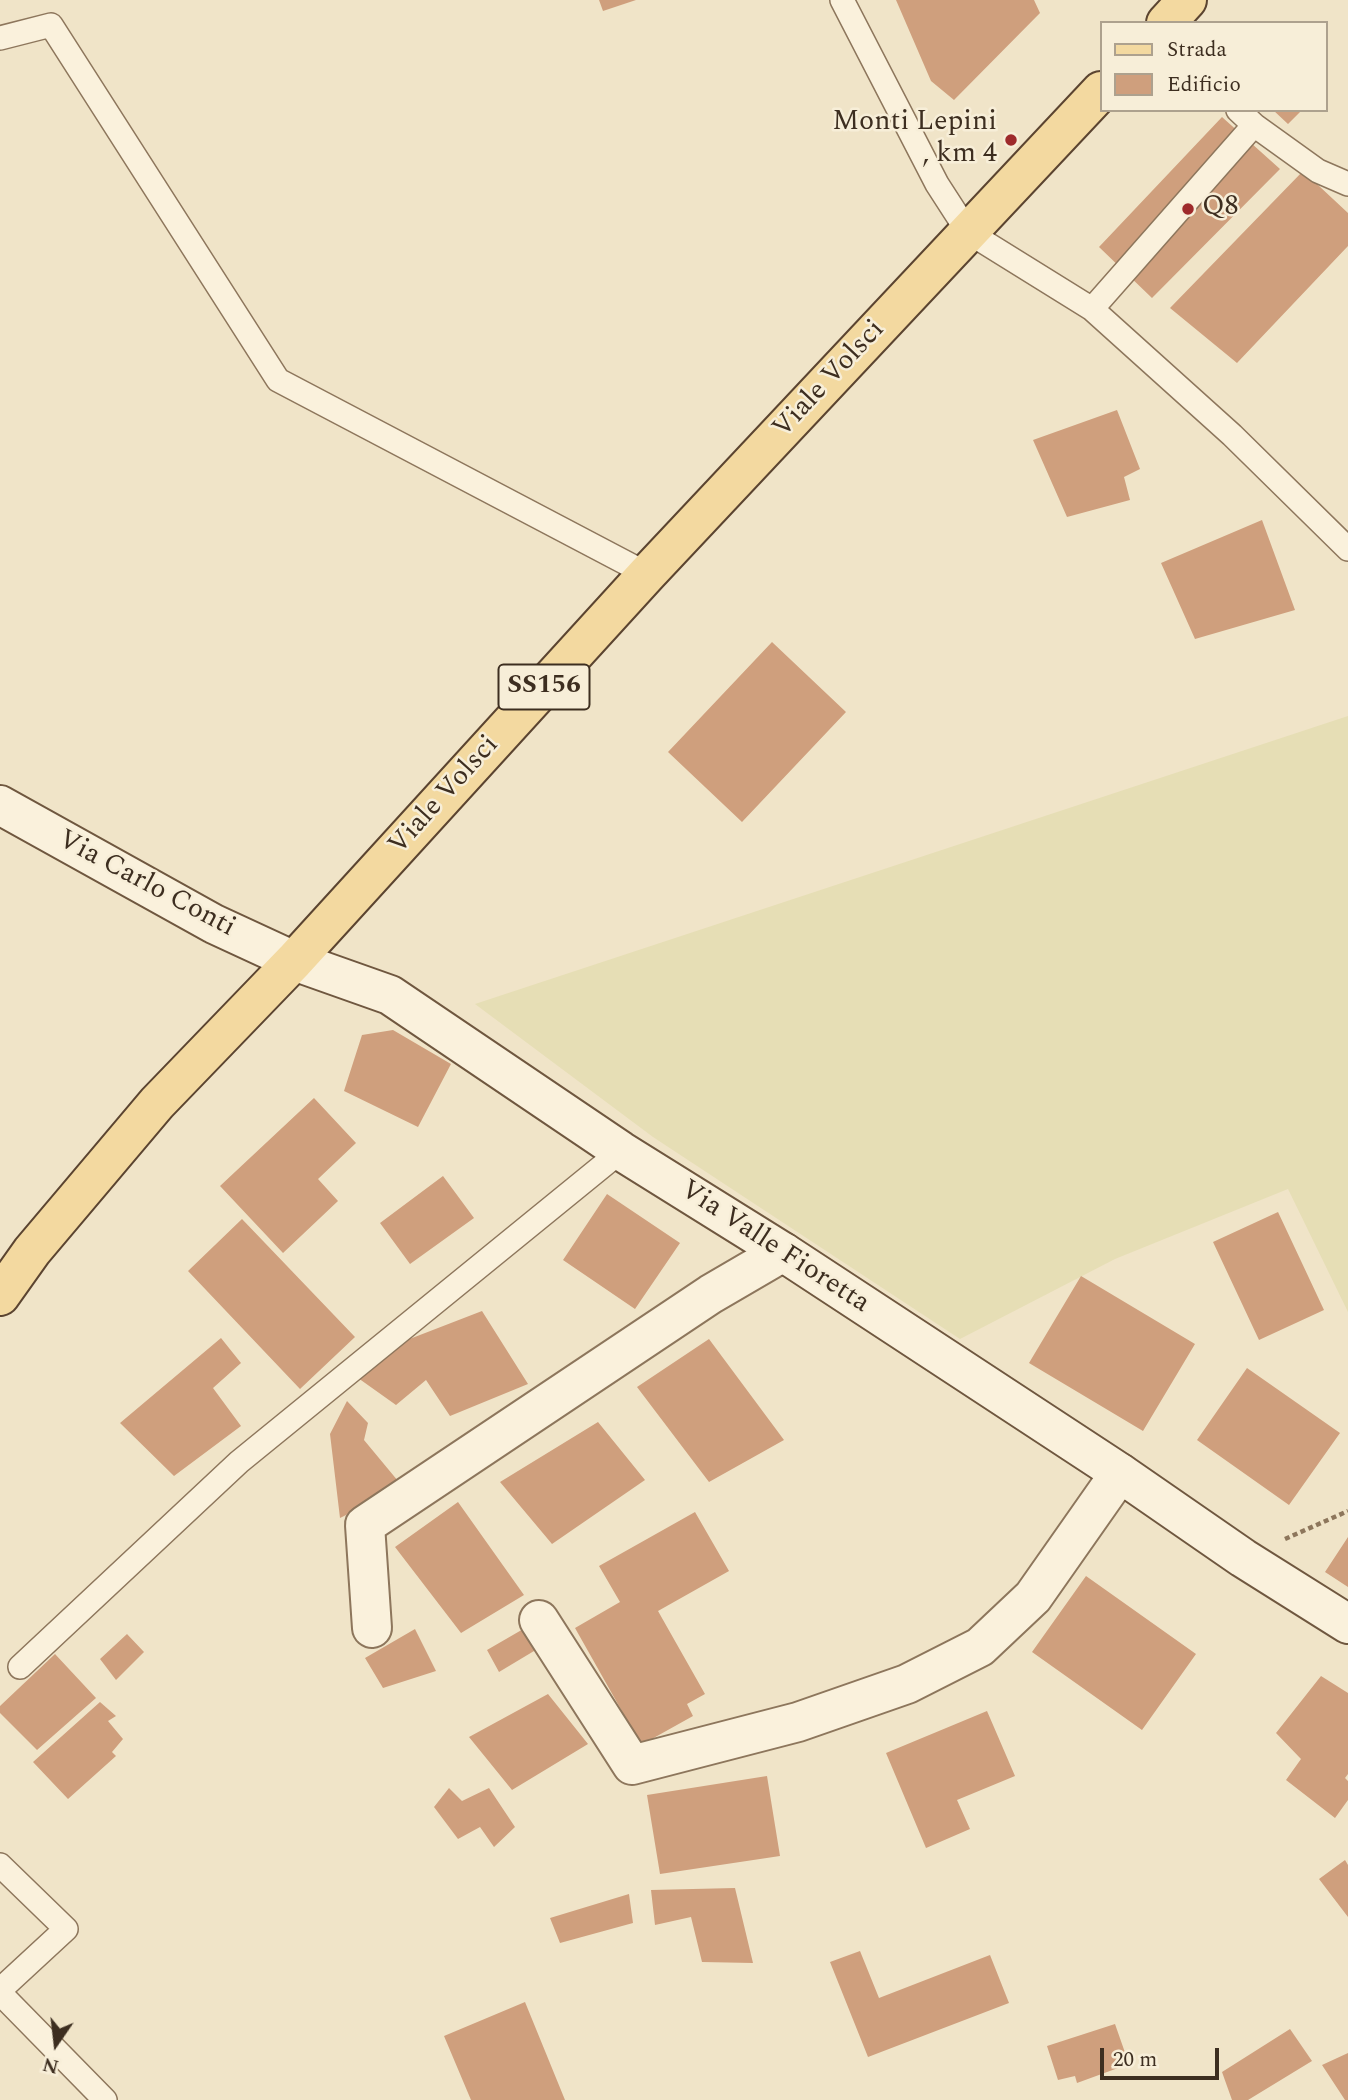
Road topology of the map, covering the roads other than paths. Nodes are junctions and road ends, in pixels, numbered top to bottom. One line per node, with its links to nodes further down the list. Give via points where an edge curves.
1 (842, 0): 8 (lane, via 937,184)
2 (1187, 0): 3 (main road)
3 (1168, 21)
4 (0, 38): 11 (lane, via 51,25 278,380)
5 (1100, 92): 8 (main road, Viale Volsci / SS156)
6 (1246, 117): 7 (lane, via 1318,171); 9 (lane)
7 (1348, 184)
8 (968, 232): 9 (lane); 11 (main road, Viale Volsci / SS156)
9 (1092, 309): 10 (lane, via 1232,435)
10 (1348, 549)
11 (647, 574): 13 (main road, Viale Volsci / SS156)
12 (0, 805): 13 (street, Via Carlo Conti, via 214,924)
13 (294, 961): 14 (street, Via Valle Fioretta, via 390,995); 16 (main road, Viale Volsci / SS156, via 157,1103 32,1251)
14 (621, 1151): 15 (street, Via Valle Fioretta); 21 (lane, via 239,1462)
15 (783, 1252): 17 (street, Via Valle Fioretta); 20 (street, via 711,1294 365,1524)
16 (0, 1296)
17 (1120, 1473): 18 (street, via 1033,1597 979,1647 908,1684 798,1722 632,1765); 19 (street, Via Valle Fioretta)
18 (539, 1620)
19 (1348, 1625)
20 (372, 1628)
21 (20, 1667)
22 (0, 1865): 23 (lane, via 65,1928)
23 (0, 1991): 24 (lane)
24 (106, 2100)

